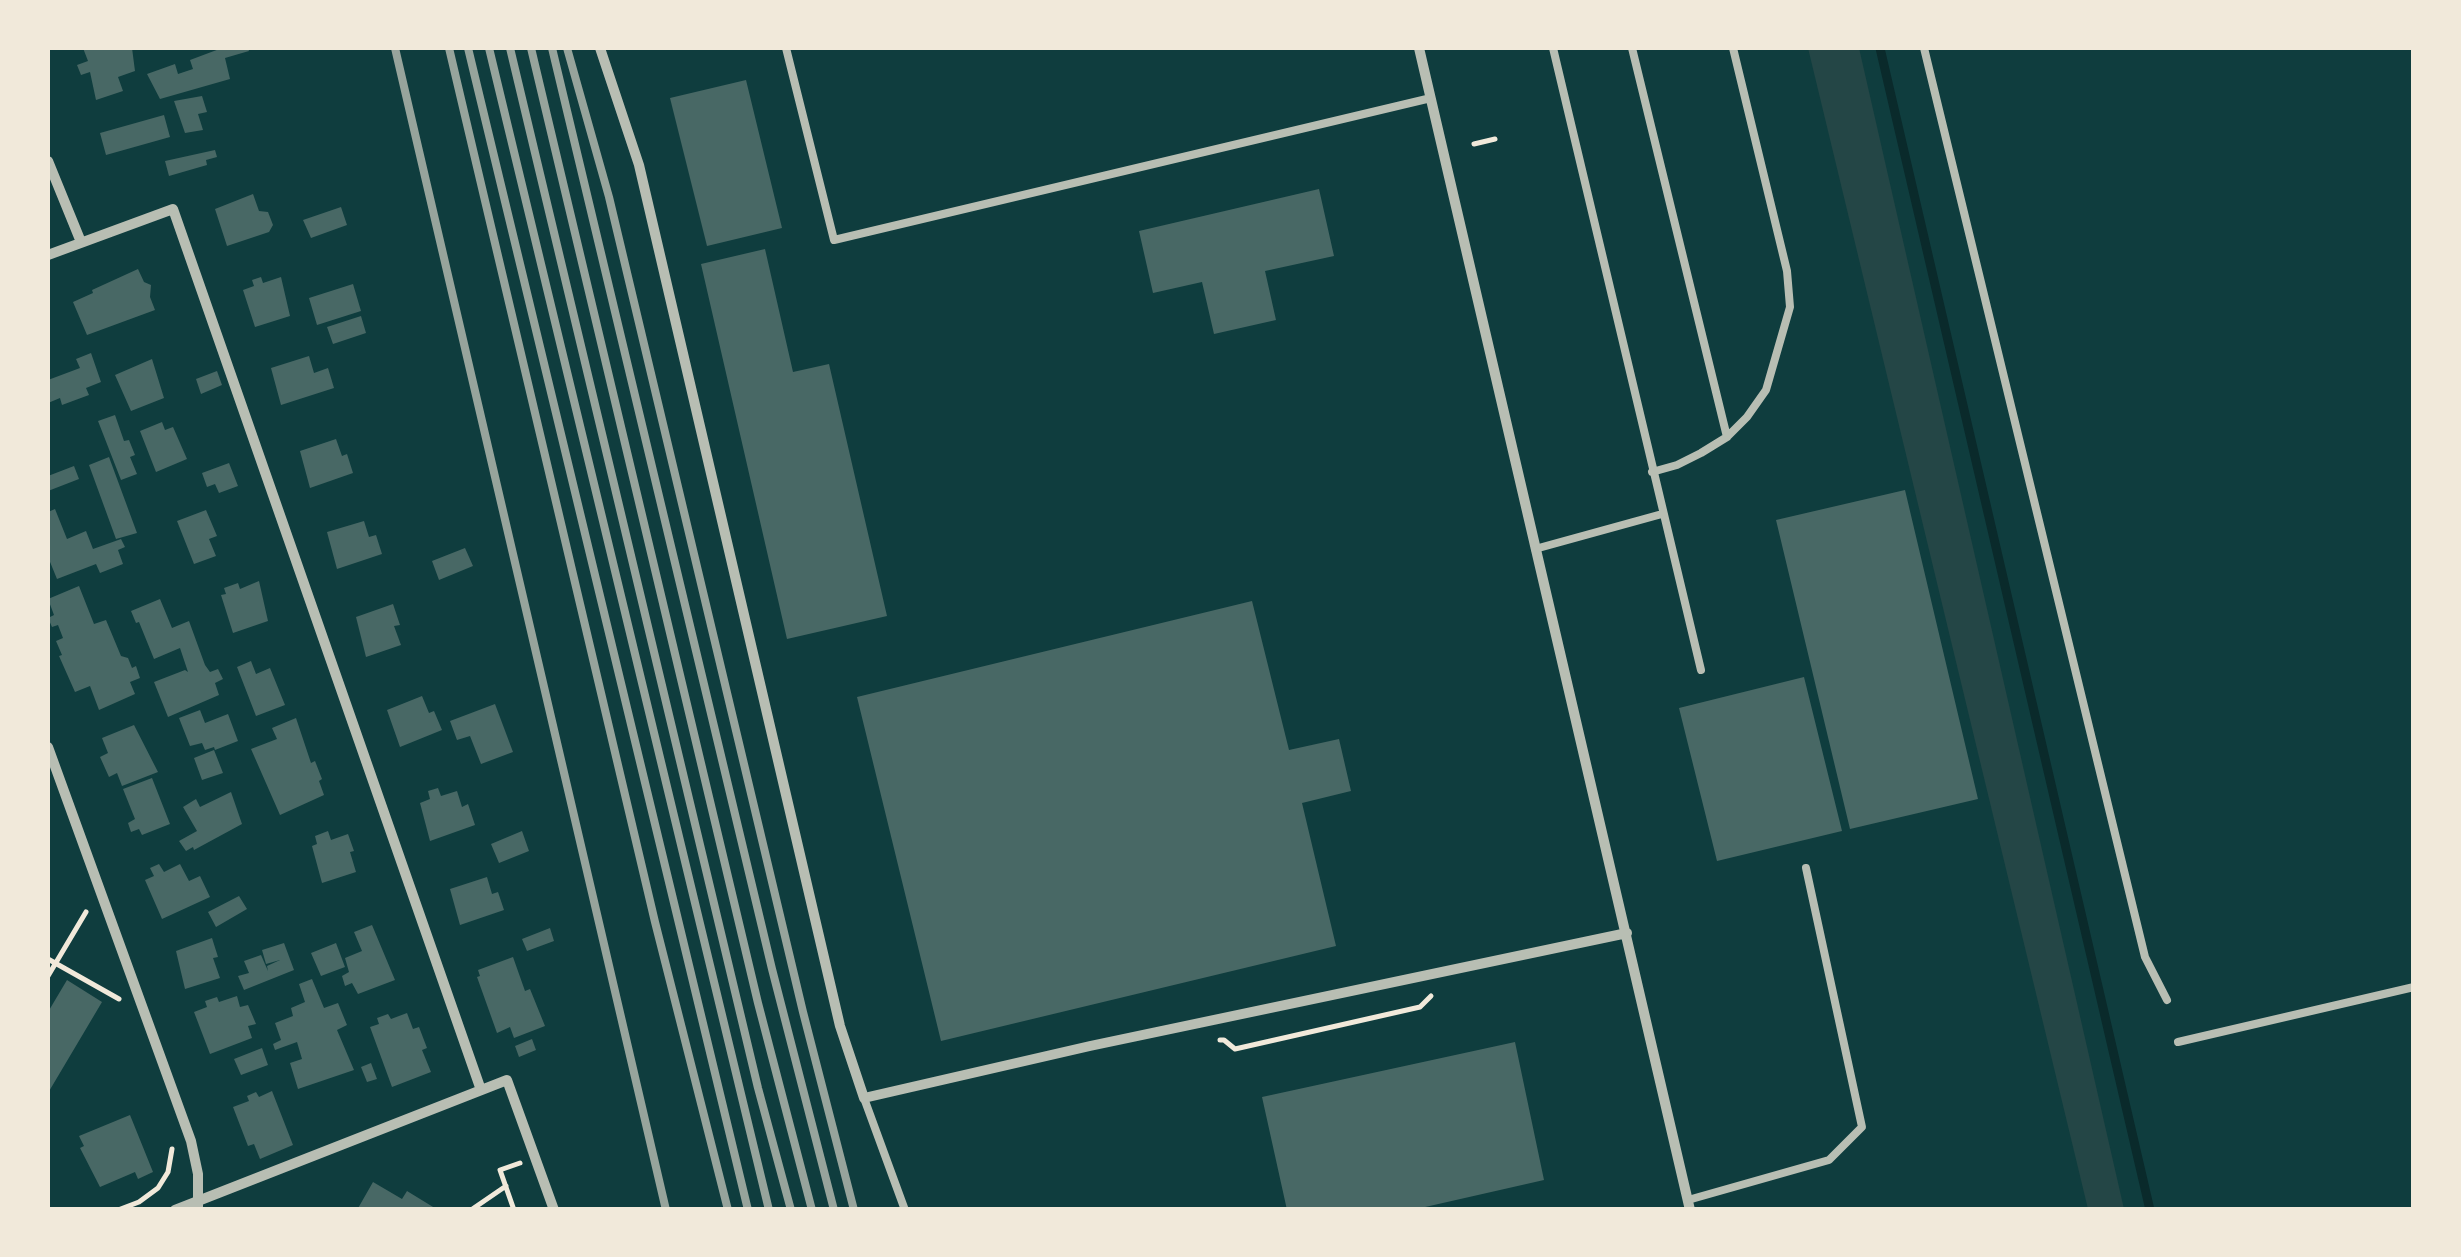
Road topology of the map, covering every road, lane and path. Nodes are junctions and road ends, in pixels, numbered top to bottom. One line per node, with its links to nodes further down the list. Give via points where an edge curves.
1 (600, 48): 33 (street, via 639,165 840,1026)
2 (786, 48): 8 (lane, via 834,240)
3 (1419, 48): 8 (street)
4 (1553, 48): 15 (lane)
5 (1632, 48): 14 (lane)
6 (1733, 48): 14 (lane, via 1790,307 1766,390)
7 (1924, 48): 29 (lane, via 2145,957)
8 (1431, 98): 17 (street)
9 (1495, 139): 10 (path)
10 (1474, 144)
11 (48, 161): 12 (street)
12 (81, 242): 13 (street); 32 (street, via 174,209)
13 (48, 254)
14 (1726, 437): 15 (lane)
15 (1652, 472): 16 (lane)
16 (1662, 514): 17 (lane); 18 (lane)
17 (1535, 549): 22 (street)
18 (1701, 670)
19 (48, 747): 37 (street, via 186,1124)
20 (1806, 868): 38 (lane, via 1862,1127 1828,1160)
21 (86, 912): 24 (path)
22 (1627, 932): 33 (street); 38 (street)
23 (48, 959): 24 (path)
24 (56, 963): 25 (path); 28 (path)
25 (48, 976)
26 (2414, 988): 30 (lane)
27 (1433, 994): 31 (path, via 1420,1007 1234,1049 1224,1040)
28 (119, 1000)
29 (2167, 1000)
30 (2178, 1042)
31 (1208, 1043)
32 (481, 1090): 37 (street); 43 (street, via 508,1080)
33 (864, 1098): 44 (lane)
34 (173, 1145): 39 (path, via 158,1188)
35 (516, 1151): 36 (path, via 520,1164 500,1170)
36 (506, 1186): 41 (path); 42 (path)
37 (198, 1205): 40 (street)
38 (1689, 1205)
39 (118, 1210)
40 (175, 1210)
41 (471, 1210)
42 (514, 1210)
43 (554, 1210)
44 (905, 1210)

